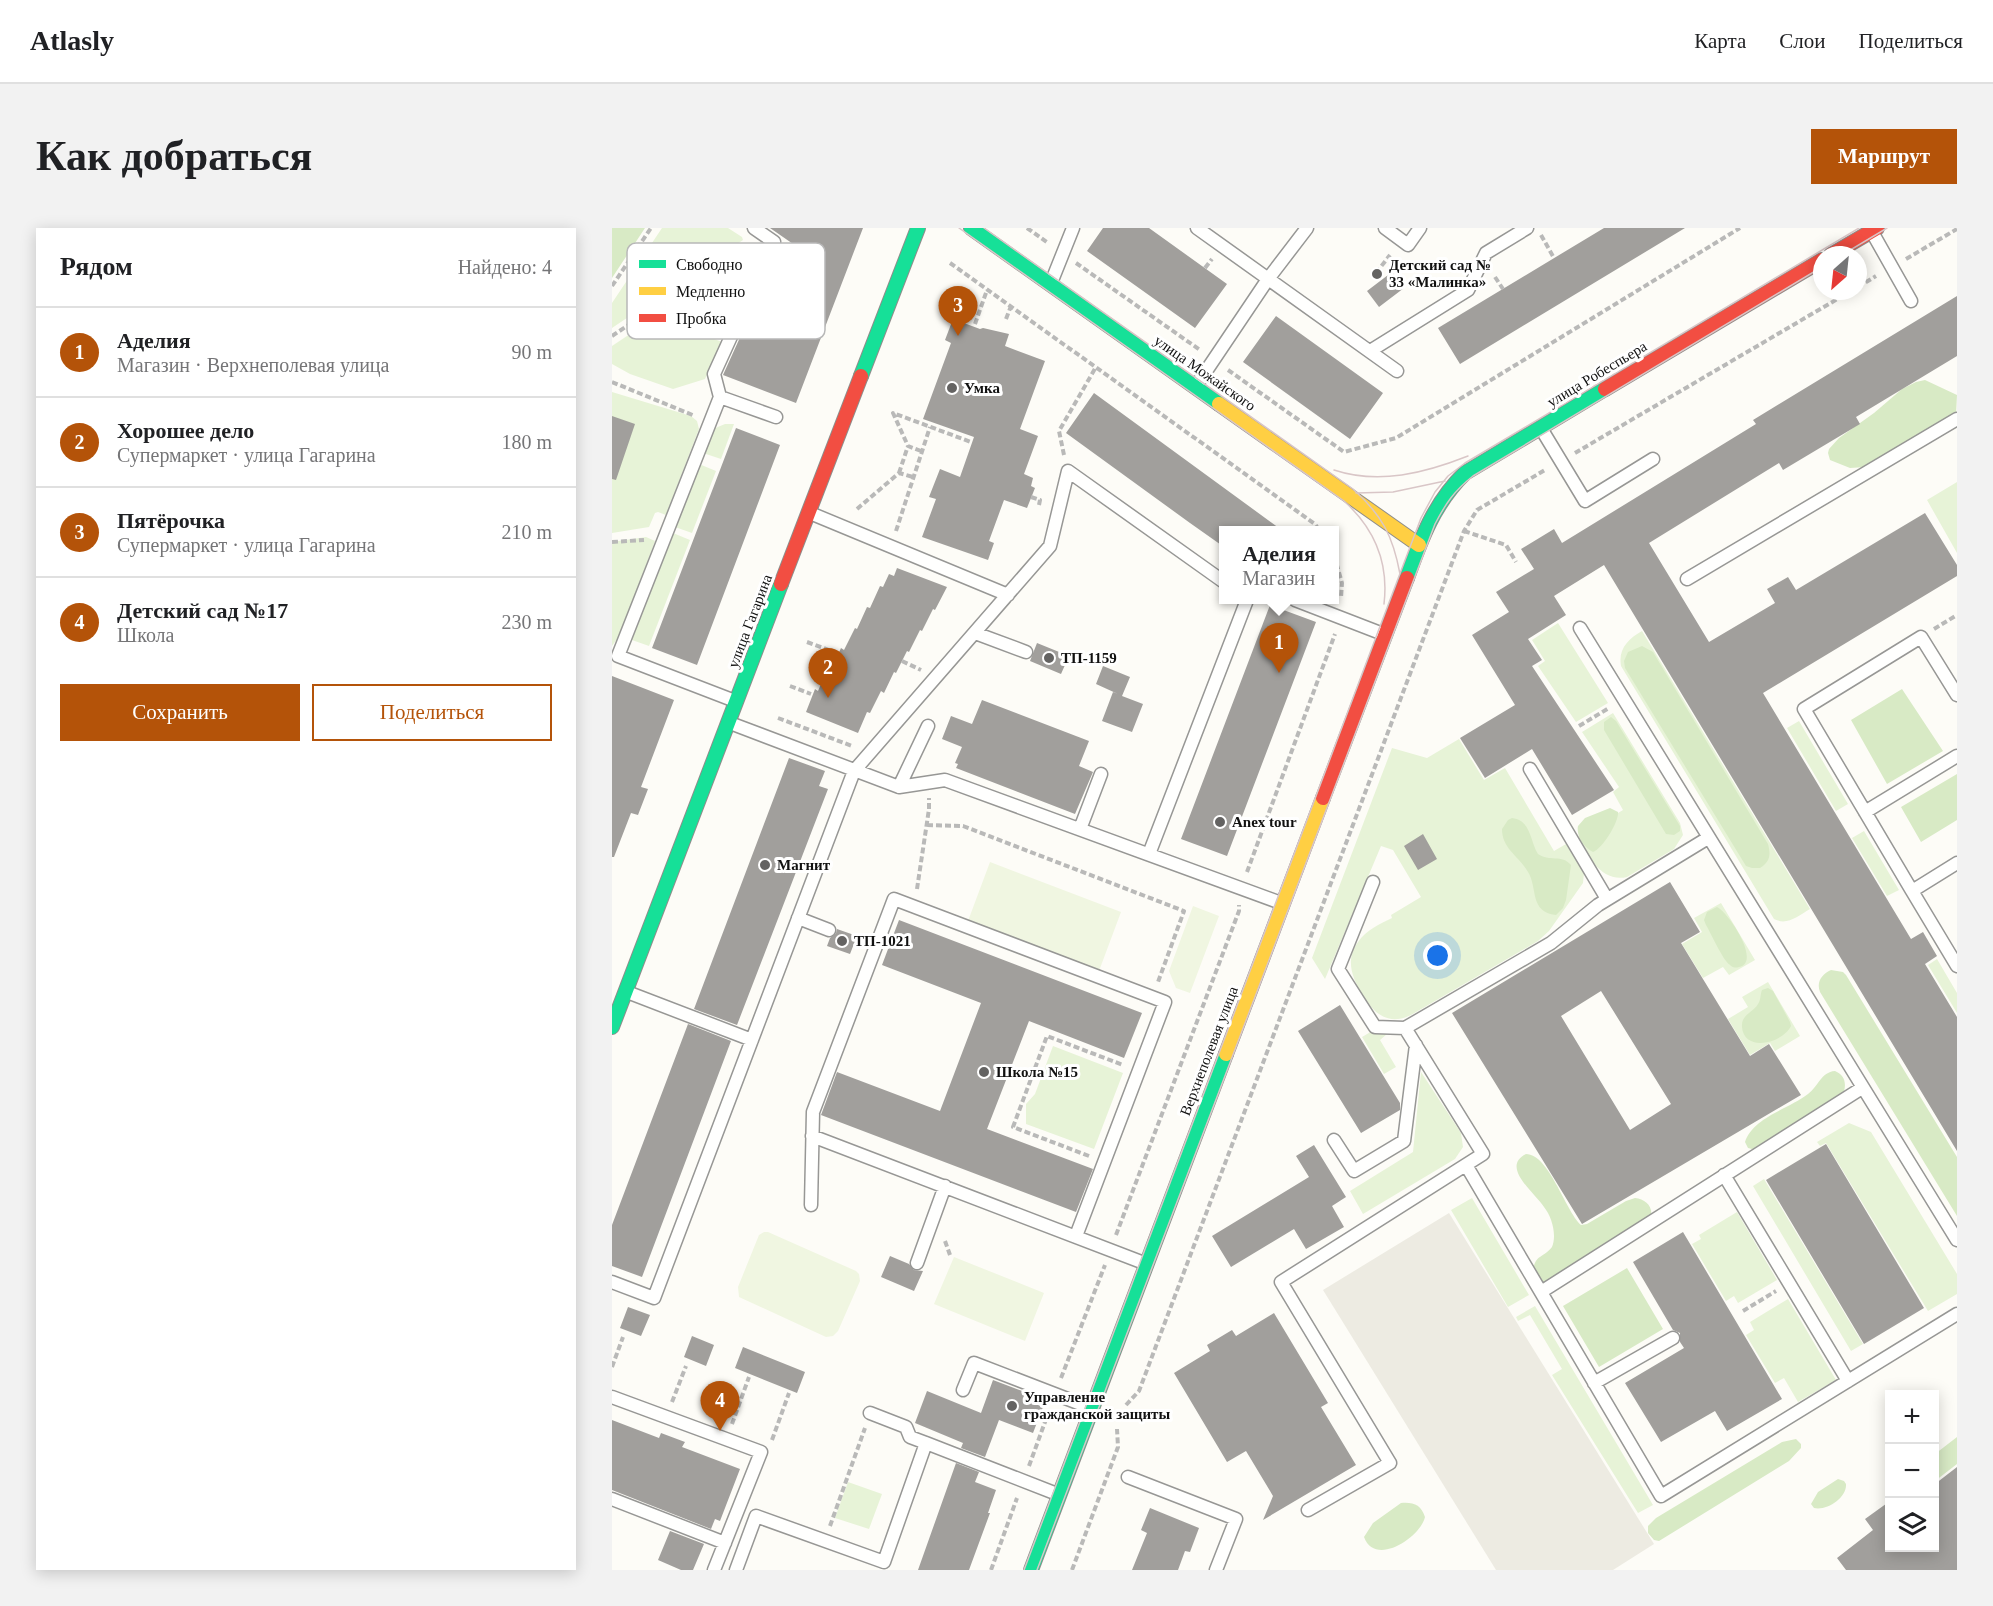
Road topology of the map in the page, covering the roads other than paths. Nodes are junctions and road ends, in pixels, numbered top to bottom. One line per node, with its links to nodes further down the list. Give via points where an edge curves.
1 (918, 228): 26 (street, улица Гагарина)
2 (971, 228): 15 (street, улица Можайского)
3 (1073, 228): 15 (lane)
4 (1197, 228): 14 (lane)
5 (1307, 228): 14 (lane)
6 (1385, 228): 7 (lane, via 1408,244)
7 (1420, 228)
8 (1527, 228): 18 (lane, via 1486,253 1468,290)
9 (1874, 229): 12 (street); 16 (lane)
10 (759, 232): 11 (lane)
11 (774, 243)
12 (1846, 246)
13 (1813, 265): 24 (street, улица Робеспьера)
14 (1268, 279): 18 (lane); 20 (lane)
15 (1050, 284): 20 (street, улица Можайского)
16 (1911, 301)
17 (730, 339): 21 (lane, via 714,374)
18 (1370, 351): 19 (lane)
19 (1397, 371)
20 (1195, 387): 27 (street, улица Можайского)
21 (720, 397): 22 (lane); 37 (lane)
22 (776, 417)
23 (1957, 419): 29 (lane)
24 (1540, 427): 25 (lane, via 1585,501); 27 (street, улица Робеспьера, via 1465,473 1448,489)
25 (1653, 459)
26 (809, 513): 30 (lane); 39 (street, улица Гагарина)
27 (1419, 544): 35 (street, Верхнеполевая улица)
28 (1219, 578): 30 (lane, via 1068,471 1050,546)
29 (1687, 579)
30 (1008, 595): 34 (lane)
31 (1244, 604): 50 (lane)
32 (1305, 604): 35 (lane)
33 (1580, 628): 49 (lane)
34 (975, 633): 36 (lane); 44 (lane)
35 (1385, 635): 55 (street, Верхнеполевая улица)
36 (1026, 652)
37 (615, 654): 39 (lane)
38 (1957, 695): 47 (lane, via 1921,637 1804,709)
39 (737, 701): 40 (street, улица Гагарина)
40 (728, 723): 44 (lane); 59 (street, улица Гагарина)
41 (928, 726): 46 (lane)
42 (1957, 756): 47 (lane)
43 (1530, 769): 54 (lane)
44 (854, 771): 46 (lane); 56 (lane)
45 (1101, 774): 48 (lane)
46 (899, 787): 48 (lane, via 945,780)
47 (1865, 812): 53 (lane)
48 (1080, 829): 50 (lane)
49 (1708, 838): 54 (lane); 64 (lane)
50 (1149, 854): 55 (lane)
51 (1957, 863): 53 (lane)
52 (1373, 882): 61 (lane, via 1338,969 1375,1027)
53 (1912, 891): 58 (lane)
54 (1607, 899): 61 (lane, via 1551,943)
55 (1283, 904): 74 (street, Верхнеполевая улица)
56 (798, 918): 57 (lane); 62 (lane)
57 (829, 930)
58 (1957, 966)
59 (626, 991): 60 (street, улица Гагарина); 62 (lane)
60 (612, 1027)
61 (1406, 1028): 63 (lane)
62 (752, 1040): 75 (lane, via 654,1298)
63 (1416, 1045): 66 (lane, via 1404,1141 1354,1171); 67 (lane, via 1483,1154)
64 (1862, 1088): 68 (lane); 72 (lane)
65 (812, 1136): 69 (lane); 70 (lane); 71 (lane, via 813,1112 894,899 1165,1002)
66 (1334, 1140)
67 (1466, 1165): 76 (lane); 89 (lane, via 1281,1282 1390,1463)
68 (1724, 1175): 76 (lane); 79 (lane)
69 (945, 1186): 71 (lane); 73 (lane)
70 (811, 1205)
71 (1076, 1236): 74 (lane)
72 (1957, 1240)
73 (917, 1263)
74 (1146, 1264): 83 (street, Верхнеполевая улица)
75 (612, 1282)
76 (1541, 1292): 80 (lane)
77 (1957, 1314): 79 (lane)
78 (1673, 1338): 80 (lane)
79 (1848, 1381): 80 (lane, via 1661,1496)
80 (1594, 1383)
81 (963, 1390): 83 (lane, via 974,1363)
82 (612, 1397): 90 (lane, via 761,1452)
83 (1092, 1408): 87 (street, Верхнеполевая улица)
84 (870, 1413): 85 (lane, via 906,1427 910,1437)
85 (926, 1443): 87 (lane); 92 (lane, via 884,1562 756,1516)
86 (1128, 1477): 94 (lane, via 1236,1519)
87 (1060, 1495): 93 (street, Верхнеполевая улица)
88 (612, 1499): 90 (lane)
89 (1308, 1510)
90 (725, 1543): 91 (lane)
91 (714, 1570)
92 (736, 1570)
93 (1031, 1570)
94 (1216, 1570)

